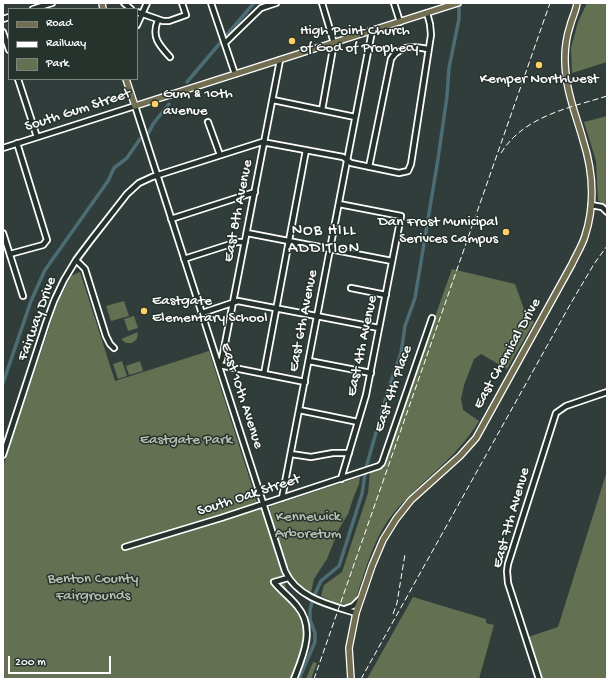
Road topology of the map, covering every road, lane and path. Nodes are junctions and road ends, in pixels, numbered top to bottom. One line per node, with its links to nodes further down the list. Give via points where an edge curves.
1 (52, 3): 10 (street)
2 (147, 3): 13 (street)
3 (182, 3): 14 (street, via 186,15 166,21)
4 (211, 3): 19 (street)
5 (276, 3): 19 (street, via 261,8)
6 (322, 3): 20 (street)
7 (394, 3): 15 (street)
8 (458, 3): 12 (main road, South Gum Street)
9 (580, 3): 44 (main road, East Chemical Drive, via 569,28 566,74 568,94 588,158 592,184)
10 (36, 8)
11 (138, 12): 13 (street)
12 (427, 13): 15 (main road, South Gum Street); 22 (street, via 431,30)
13 (142, 14): 14 (street); 16 (street)
14 (158, 20): 23 (street, via 155,29 157,40)
15 (400, 22): 17 (main road, South Gum Street)
16 (138, 23)
17 (372, 31): 20 (main road, South Gum Street); 31 (street, East 6th Avenue)
18 (3, 32): 21 (street)
19 (224, 40): 25 (street)
20 (334, 43): 24 (main road, South Gum Street); 30 (street)
21 (8, 47)
22 (428, 48): 40 (street, via 406,48 396,52 391,59); 40 (street, via 412,164 408,171 400,173)
23 (170, 57)
24 (280, 60): 25 (main road, South Gum Street); 28 (street, East 8th Avenue)
25 (235, 74): 29 (main road, South Gum Street)
26 (18, 80): 33 (street)
27 (126, 80): 29 (main road, East 10th Avenue)
28 (273, 100): 30 (street); 34 (street, East 8th Avenue)
29 (134, 106): 33 (street, South Gum Street); 41 (street, East 10th Avenue)
30 (322, 110): 31 (street)
31 (356, 117): 39 (street, East 6th Avenue)
32 (208, 122): 38 (street)
33 (37, 137): 35 (street, South Gum Street)
34 (264, 142): 37 (street); 38 (street, Fairway Drive); 42 (street, East 8th Avenue)
35 (17, 143): 36 (street, South Gum Street); 52 (street, via 47,236 43,245)
36 (3, 148)
37 (306, 150): 39 (street); 49 (street)
38 (220, 155): 41 (street, Fairway Drive)
39 (347, 160): 40 (street); 43 (street, East 6th Avenue)
40 (369, 167)
41 (157, 175): 46 (street, East 10th Avenue); 54 (street, Fairway Drive, via 130,191)
42 (255, 192): 46 (street); 48 (street, East 8th Avenue)
43 (339, 204): 51 (street, East 6th Avenue); 55 (street, East 4th Avenue, via 401,216)
44 (591, 204): 45 (street, via 602,207); 83 (main road, East Chemical Drive, via 584,237 572,264 476,438 411,500 396,519 383,540)
45 (607, 212)
46 (171, 220): 53 (street, East 10th Avenue)
47 (3, 233): 52 (street)
48 (247, 233): 49 (street); 50 (street, East 8th Avenue)
49 (289, 241): 51 (street); 60 (street)
50 (245, 242): 53 (street, via 237,242); 59 (street, East 8th Avenue)
51 (330, 249): 55 (street); 62 (street, East 6th Avenue)
52 (10, 254): 58 (street)
53 (184, 259): 61 (street, East 10th Avenue)
54 (76, 260): 65 (street, via 85,269 106,336); 76 (street, Fairway Drive, via 54,301)
55 (392, 261): 57 (street, East 4th Avenue)
56 (351, 288): 57 (street)
57 (386, 295): 64 (street, East 4th Avenue)
58 (23, 296)
59 (233, 302): 60 (street); 61 (street); 67 (street, East 8th Avenue, via 222,359)
60 (276, 308): 62 (street); 69 (street)
61 (202, 313): 67 (street, East 10th Avenue)
62 (317, 316): 64 (street); 66 (street, East 6th Avenue)
63 (432, 318): 77 (street, East 4th Place)
64 (379, 328): 68 (street, East 4th Avenue)
65 (114, 348)
66 (309, 361): 68 (street); 70 (street, East 6th Avenue)
67 (218, 366): 69 (street); 80 (street, East 10th Avenue)
68 (371, 373): 73 (street, East 4th Avenue)
69 (264, 374): 70 (street)
70 (305, 382): 72 (street, East 6th Avenue)
71 (607, 392): 88 (street, East 7th Avenue, via 566,406 556,413 507,571 508,583)
72 (299, 410): 73 (street); 75 (street, East 6th Avenue)
73 (358, 422): 74 (street, East 4th Avenue)
74 (349, 453): 75 (street, via 310,457); 78 (street, East 4th Avenue)
75 (291, 454): 79 (street, East 6th Avenue)
76 (3, 456)
77 (379, 466): 78 (street, South Oak Street)
78 (341, 479): 79 (street, South Oak Street)
79 (282, 498): 80 (street, South Oak Street)
80 (264, 504): 81 (street, South Oak Street); 82 (street, East 10th Avenue)
81 (125, 547)
82 (288, 578): 84 (street, East 10th Avenue, via 308,596); 86 (street, via 274,582 298,607 307,629 306,646)
83 (362, 595): 84 (street, via 352,606); 85 (main road, East Chemical Drive)
84 (344, 609): 85 (street, East 10th Avenue)
85 (356, 612): 87 (main road, East Chemical Drive, via 350,642)
86 (294, 679)
87 (351, 679)
88 (539, 679)

